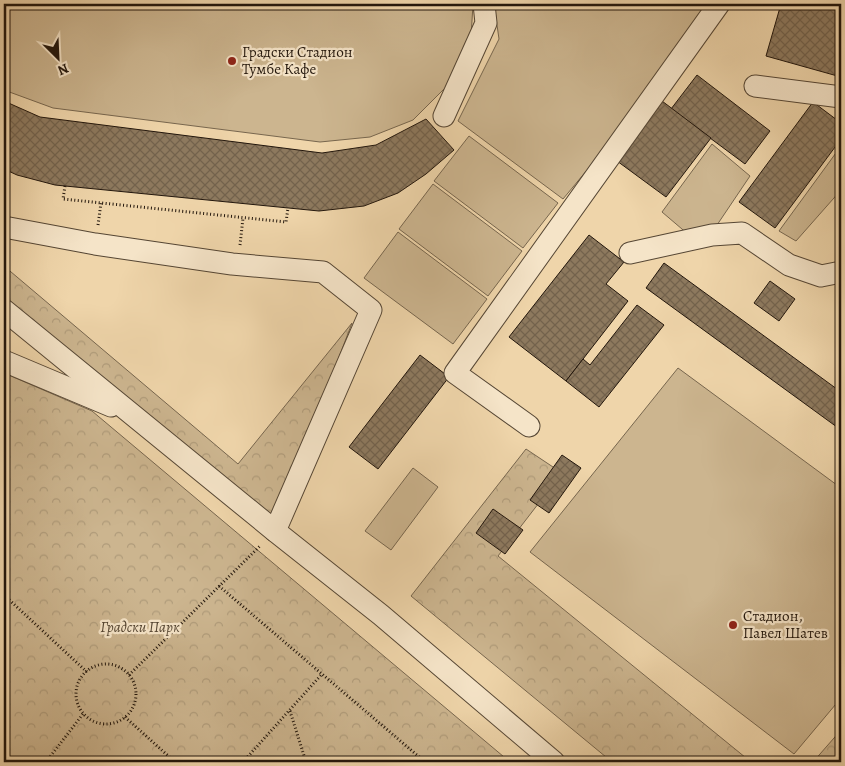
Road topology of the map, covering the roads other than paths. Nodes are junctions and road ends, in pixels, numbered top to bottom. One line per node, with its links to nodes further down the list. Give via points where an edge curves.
1 (484, 4): 5 (street, via 486,23)
2 (719, 4): 12 (street, via 455,373)
3 (755, 86): 4 (street)
4 (841, 97)
5 (444, 116)
6 (4, 227): 13 (street, via 95,244 323,272 371,310)
7 (630, 253): 8 (street, via 712,235 742,233 790,265 820,276)
8 (841, 272)
9 (4, 310): 11 (street)
10 (4, 361): 11 (street)
11 (134, 416): 13 (street)
12 (529, 426)
13 (275, 531): 14 (street, via 381,615)
14 (554, 762)

